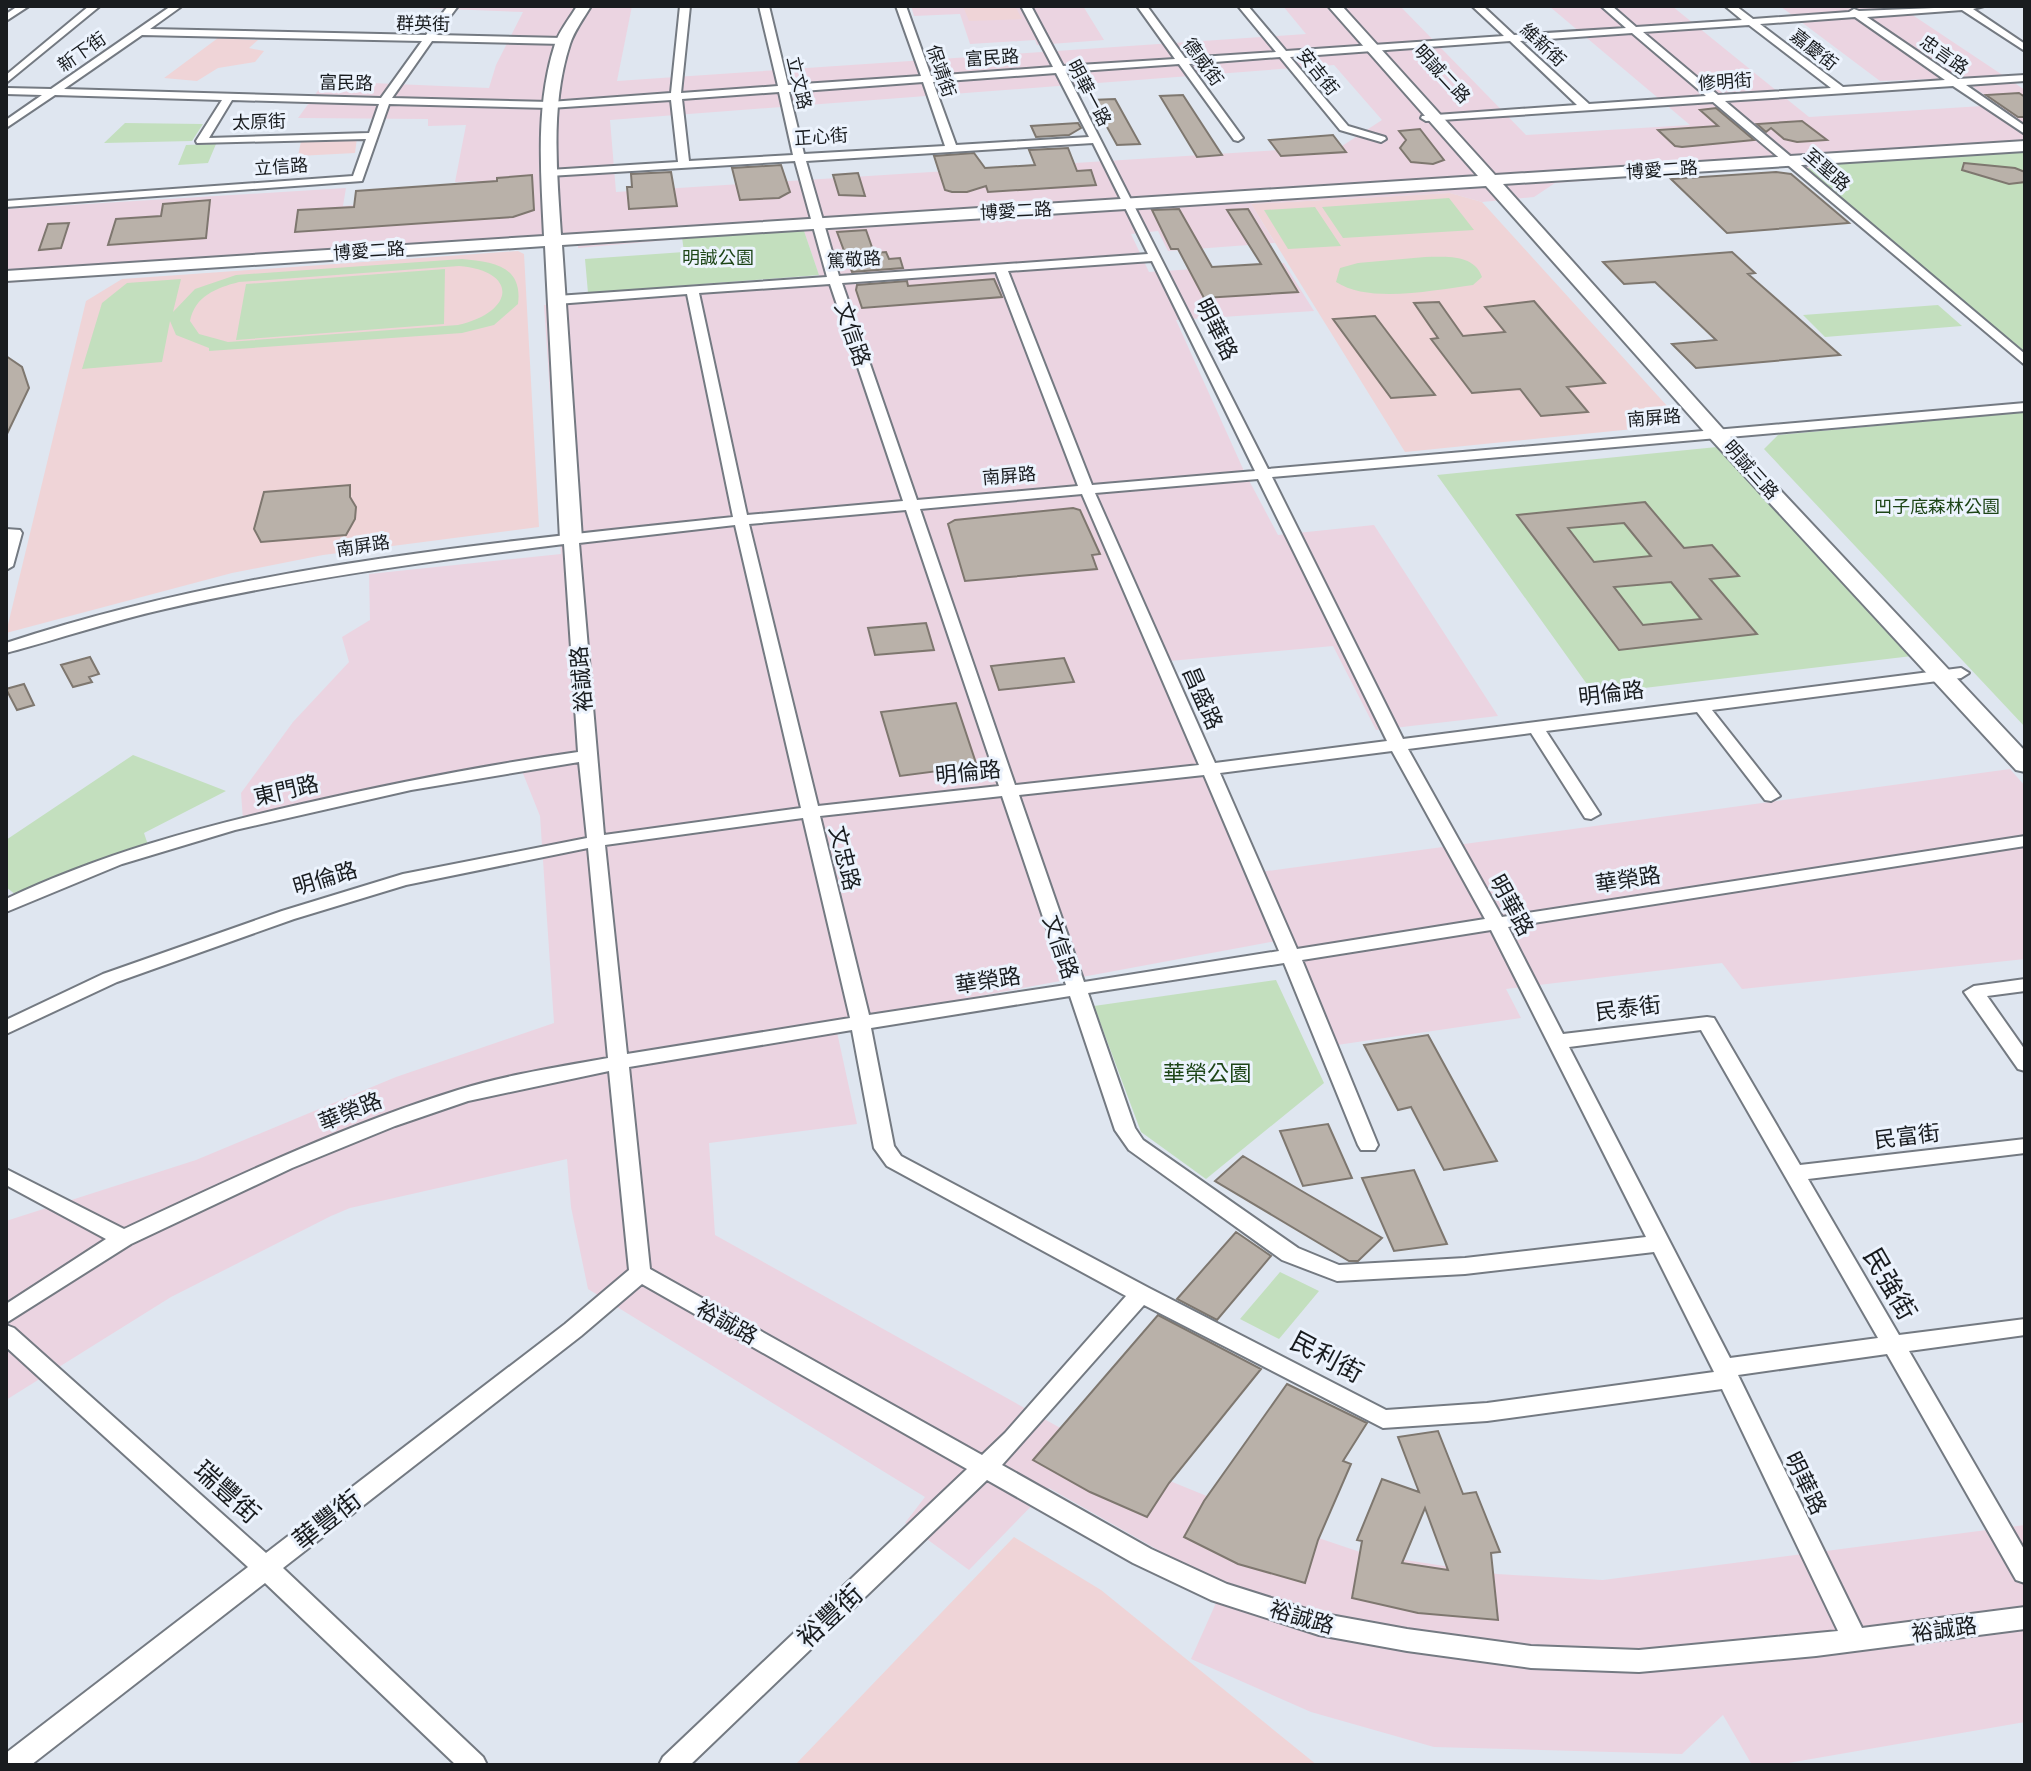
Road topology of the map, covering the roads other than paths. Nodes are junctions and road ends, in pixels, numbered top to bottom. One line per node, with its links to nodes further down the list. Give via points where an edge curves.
1 (24, 6): 20 (street)
2 (95, 6): 35 (street)
3 (177, 6): 23 (street, 新下街)
4 (453, 6): 25 (street, 立信路)
5 (584, 6): 26 (street, 裕誠路)
6 (685, 6): 42 (street)
7 (764, 6): 37 (street, 立文路)
8 (901, 6): 34 (street, 保靖街)
9 (1026, 6): 32 (street, 明華一路)
10 (1142, 6): 31 (street, 德威街)
11 (1243, 6): 30 (street, 安吉街)
12 (1335, 6): 28 (street, 明誠二路)
13 (1351, 6): 27 (street, 明誠二路)
14 (1477, 6): 24 (street, 維新街)
15 (1606, 6): 22 (street, 至聖路)
16 (1730, 6): 21 (street, 嘉慶街)
17 (1979, 6): 18 (street, 富民路)
18 (1963, 7): 19 (street, 富民路); 29 (street)
19 (1850, 9): 21 (street, 富民路); 36 (street, 忠言路)
20 (6, 18)
21 (1751, 22): 22 (street, 富民路); 38 (street, 嘉慶街)
22 (1634, 30): 24 (street, 富民路); 44 (street, 至聖路)
23 (139, 32): 25 (street, 群英街); 40 (street, 新下街)
24 (1512, 38): 27 (street, 富民路); 47 (street, 維新街)
25 (429, 40): 26 (street, 群英街); 45 (street, 立信路)
26 (563, 41): 46 (street, 裕誠路)
27 (1389, 47): 28 (street, 富民路); 48 (street, 明誠二路)
28 (1370, 48): 30 (street, 富民路); 49 (street, 明誠二路)
29 (2025, 48)
30 (1283, 54): 31 (street, 富民路); 54 (street, 安吉街, via 1344,128)
31 (1183, 61): 32 (street, 富民路); 53 (street, 德威街)
32 (1058, 70): 34 (street, 富民路); 56 (street, 明華一路)
33 (2025, 78): 36 (street, 修明街)
34 (927, 79): 37 (street, 富民路); 58 (street, 保靖街)
35 (6, 80)
36 (1955, 82): 38 (street, 修明街); 51 (street, 忠言路)
37 (785, 89): 42 (street, 富民路); 60 (street, 立文路)
38 (1840, 90): 44 (street, 修明街)
39 (6, 91): 40 (street, 富民路)
40 (52, 92): 41 (street, 富民路); 50 (street, 新下街)
41 (70, 92): 43 (street, 富民路); 55 (street, 新下街)
42 (676, 96): 46 (street, 富民路); 61 (street)
43 (229, 97): 45 (street, 富民路); 52 (street, 太原街, via 201,141)
44 (1717, 99): 47 (street, 修明街); 59 (street, 至聖路)
45 (384, 100): 46 (street, 富民路); 52 (street, 立信路)
46 (550, 105): 62 (street, 裕誠路)
47 (1586, 107): 48 (street, 修明街)
48 (1454, 116): 49 (street, 修明街); 63 (street, 明誠二路)
49 (1431, 118): 63 (street, 明誠二路)
50 (6, 125)
51 (2025, 133): 59 (street, 博愛二路)
52 (371, 136): 65 (street, 立信路, via 360,175 349,181)
53 (1238, 138)
54 (1381, 139)
55 (6, 140)
56 (1096, 140): 58 (street, 正心街); 64 (street, 明華一路)
57 (2025, 146): 59 (street, 博愛二路)
58 (951, 147): 60 (street, 正心街)
59 (1784, 156): 63 (street, 博愛二路); 75 (street, 至聖路)
60 (799, 157): 61 (street, 正心街); 66 (street, 立文路)
61 (684, 165): 62 (street, 正心街)
62 (549, 173): 67 (street, 裕誠路)
63 (1497, 176): 64 (street, 博愛二路); 77 (street, 明誠三路)
64 (1126, 199): 66 (street, 博愛二路); 68 (street, 明華路)
65 (6, 204)
66 (814, 218): 67 (street, 博愛二路); 72 (street, 文信路)
67 (554, 234): 69 (street, 博愛二路); 71 (street, 博愛二路); 74 (street, 裕誠路)
68 (1155, 257): 70 (street, 篤敬路); 78 (street, 明華路)
69 (6, 264)
70 (1000, 267): 72 (street, 篤敬路); 79 (street, 昌盛路)
71 (6, 276)
72 (834, 279): 73 (street, 篤敬路); 80 (street, 文信路)
73 (692, 291): 74 (street, 篤敬路); 81 (street, 文忠路)
74 (557, 300): 83 (street, 裕誠路)
75 (2025, 361)
76 (2025, 407): 77 (street, 南屏路)
77 (1725, 431): 78 (street, 南屏路); 86 (street, 明誠三路)
78 (1263, 473): 79 (street, 南屏路); 90 (street, 明華路)
79 (1087, 490): 80 (street, 南屏路); 93 (street, 昌盛路)
80 (911, 505): 81 (street, 南屏路); 94 (street, 文信路)
81 (741, 520): 83 (street, 南屏路); 96 (street, 文忠路)
82 (10, 538): 84 (street)
83 (571, 539): 85 (street, 南屏路, via 369,565 197,597); 91 (street, 裕誠路)
84 (6, 566)
85 (6, 648)
86 (1950, 674): 87 (street, 明倫路); 89 (street, 明誠三路); 92 (street, 明誠三路)
87 (1701, 706): 88 (street, 明倫路); 95 (street)
88 (1535, 726): 90 (street, 明倫路); 97 (street)
89 (2025, 739)
90 (1398, 746): 93 (street, 明倫路); 101 (street, 明華路)
91 (587, 756): 98 (street, 裕誠路); 100 (street, 東門路, via 420,782 234,825 124,857)
92 (2025, 765)
93 (1210, 769): 94 (street, 明倫路); 102 (street, 昌盛路)
94 (1008, 792): 96 (street, 明倫路); 104 (street, 文信路)
95 (1771, 796)
96 (808, 812): 98 (street, 明倫路); 106 (street, 文忠路)
97 (1591, 814)
98 (597, 841): 107 (street, 明倫路, via 403,880 288,915 110,978); 109 (street, 裕誠路)
99 (2025, 841): 101 (street, 華榮路)
100 (6, 906)
101 (1497, 924): 102 (street, 華榮路); 108 (street, 明華路)
102 (1291, 956): 104 (street, 華榮路); 111 (street, 昌盛路)
103 (2025, 985): 110 (street, via 1974,992)
104 (1076, 990): 106 (street, 華榮路); 116 (street, 文信路, via 1118,1116 1136,1145 1314,1266 1337,1273 1372,1273)
105 (1707, 1023): 108 (street, 民泰街); 113 (street, 民強街)
106 (861, 1024): 109 (street, 華榮路); 118 (street, 文忠路, via 878,1127 894,1161)
107 (6, 1028)
108 (1555, 1042): 116 (street, 明華路)
109 (621, 1062): 115 (street, 華榮路, via 465,1095 388,1121); 117 (street, 裕誠路)
110 (2025, 1064)
111 (1368, 1145)
112 (2025, 1146): 113 (street, 民富街)
113 (1794, 1173): 122 (street, 民強街)
114 (6, 1176): 115 (street)
115 (123, 1238): 119 (street, 華榮路)
116 (1658, 1244): 123 (street, 明華路)
117 (640, 1273): 124 (street, 裕誠路); 125 (street, 華豐街)
118 (1141, 1294): 123 (street, 民利街, via 1383,1419 1487,1412); 124 (street)
119 (6, 1315)
120 (2025, 1327): 122 (street, 民利街)
121 (6, 1334): 125 (street, 瑞豐街)
122 (1892, 1344): 123 (street, 民利街); 126 (street, 民強街)
123 (1726, 1373): 128 (street, 明華路)
124 (986, 1467): 128 (street, 裕誠路, via 1142,1556 1220,1593 1319,1624 1531,1657 1624,1661); 131 (street, 裕豐街)
125 (266, 1568): 129 (street, 華豐街); 130 (street, 瑞豐街)
126 (2025, 1573)
127 (2025, 1618): 128 (street, 裕誠路)
128 (1855, 1640)
129 (11, 1765)
130 (474, 1765)
131 (672, 1765)

